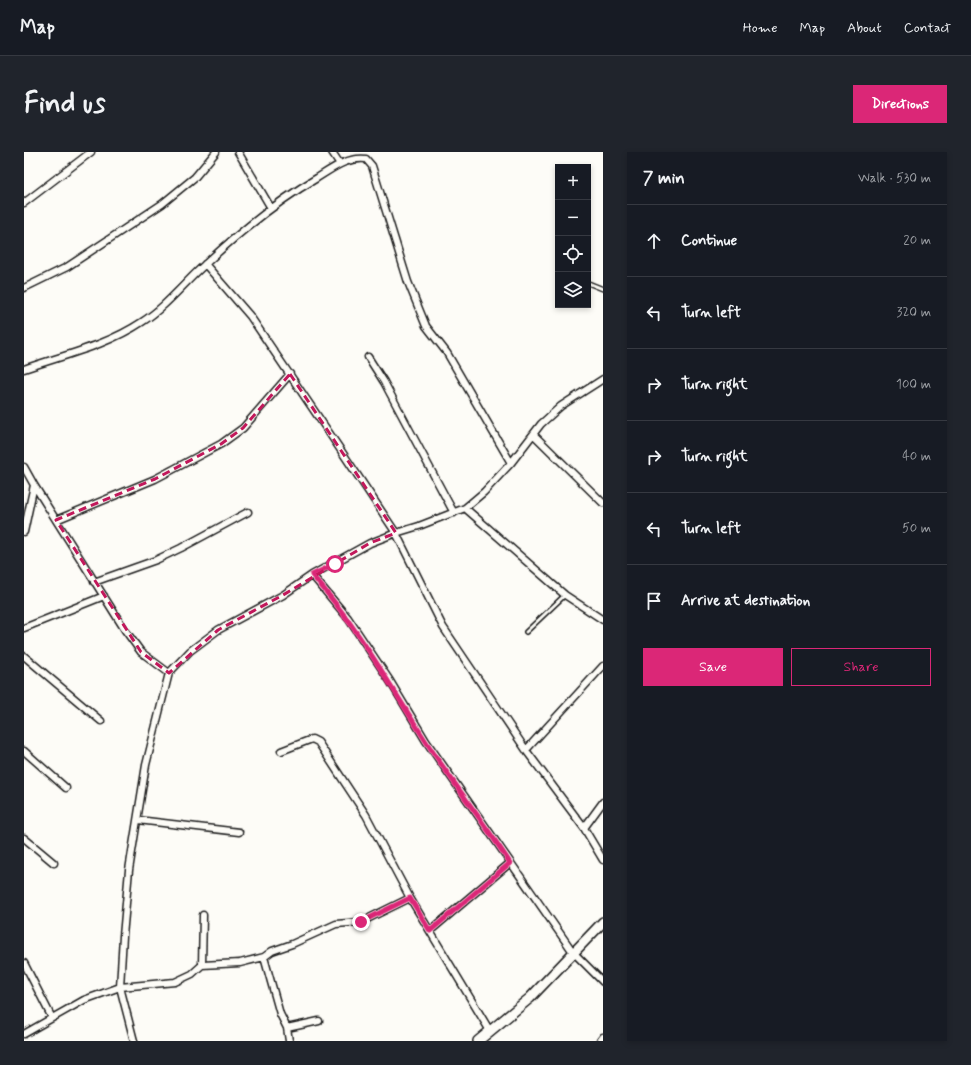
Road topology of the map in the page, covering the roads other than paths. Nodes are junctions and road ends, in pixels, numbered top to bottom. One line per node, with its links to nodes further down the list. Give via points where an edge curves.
1 (91, 152): 6 (street)
2 (216, 152): 10 (street, via 195,177 162,204 66,268)
3 (238, 152): 7 (street)
4 (332, 152): 5 (street)
5 (340, 164): 7 (street); 17 (street, via 356,158 366,159 372,166 408,282 426,326 447,354)
6 (24, 203)
7 (271, 208): 8 (street)
8 (205, 264): 13 (street, via 159,308 126,332); 14 (street, via 250,316)
9 (591, 284): 11 (lane)
10 (24, 288)
11 (603, 289)
12 (368, 357): 23 (street)
13 (24, 370)
14 (290, 374): 24 (street, via 243,428 221,444 155,478); 26 (street)
15 (603, 379): 16 (street, via 561,406 541,424)
16 (534, 435): 17 (street); 20 (street)
17 (511, 463): 21 (street, via 484,492)
18 (24, 467): 19 (street)
19 (34, 485): 24 (street); 25 (street)
20 (603, 503)
21 (464, 508): 23 (street); 29 (street)
22 (248, 512): 28 (street, via 181,548)
23 (454, 513): 26 (street)
24 (56, 520): 28 (street)
25 (24, 532)
26 (396, 533): 27 (street, via 370,543); 38 (street, via 443,627)
27 (312, 575): 36 (street, via 283,595 218,630 190,651); 49 (street, via 348,618 426,740)
28 (94, 582): 30 (street)
29 (565, 594): 31 (street); 33 (lane)
30 (104, 596): 32 (street); 36 (street, via 141,652)
31 (603, 620)
32 (24, 628)
33 (526, 632)
34 (24, 656): 37 (street)
35 (603, 666): 38 (street)
36 (168, 673): 43 (street, via 146,765)
37 (101, 721)
38 (526, 750): 44 (street)
39 (24, 751): 41 (street)
40 (281, 751): 50 (street, via 312,739 318,742 366,815)
41 (66, 788)
42 (603, 802): 44 (street)
43 (138, 820): 45 (street); 59 (street, via 129,870)
44 (584, 828): 47 (street)
45 (239, 832)
46 (24, 838): 48 (street)
47 (603, 860)
48 (54, 863)
49 (510, 863): 53 (street); 54 (street)
50 (410, 898): 53 (street); 55 (street, via 361,922 336,924 272,951)
51 (203, 915): 57 (street)
52 (603, 922): 54 (street)
53 (430, 931): 63 (street)
54 (573, 952): 58 (street); 63 (street, via 530,998)
55 (264, 957): 57 (street, via 240,963); 62 (street, via 280,1014)
56 (24, 963): 60 (street)
57 (202, 965): 59 (street, via 192,974 175,982)
58 (603, 982)
59 (120, 987): 60 (street, via 84,1000); 66 (street)
60 (52, 1018): 64 (street)
61 (318, 1021): 62 (street)
62 (287, 1028): 67 (street)
63 (490, 1031): 68 (street)
64 (24, 1034)
65 (603, 1037): 69 (street)
66 (134, 1041)
67 (289, 1041)
68 (478, 1041)
69 (600, 1041)

